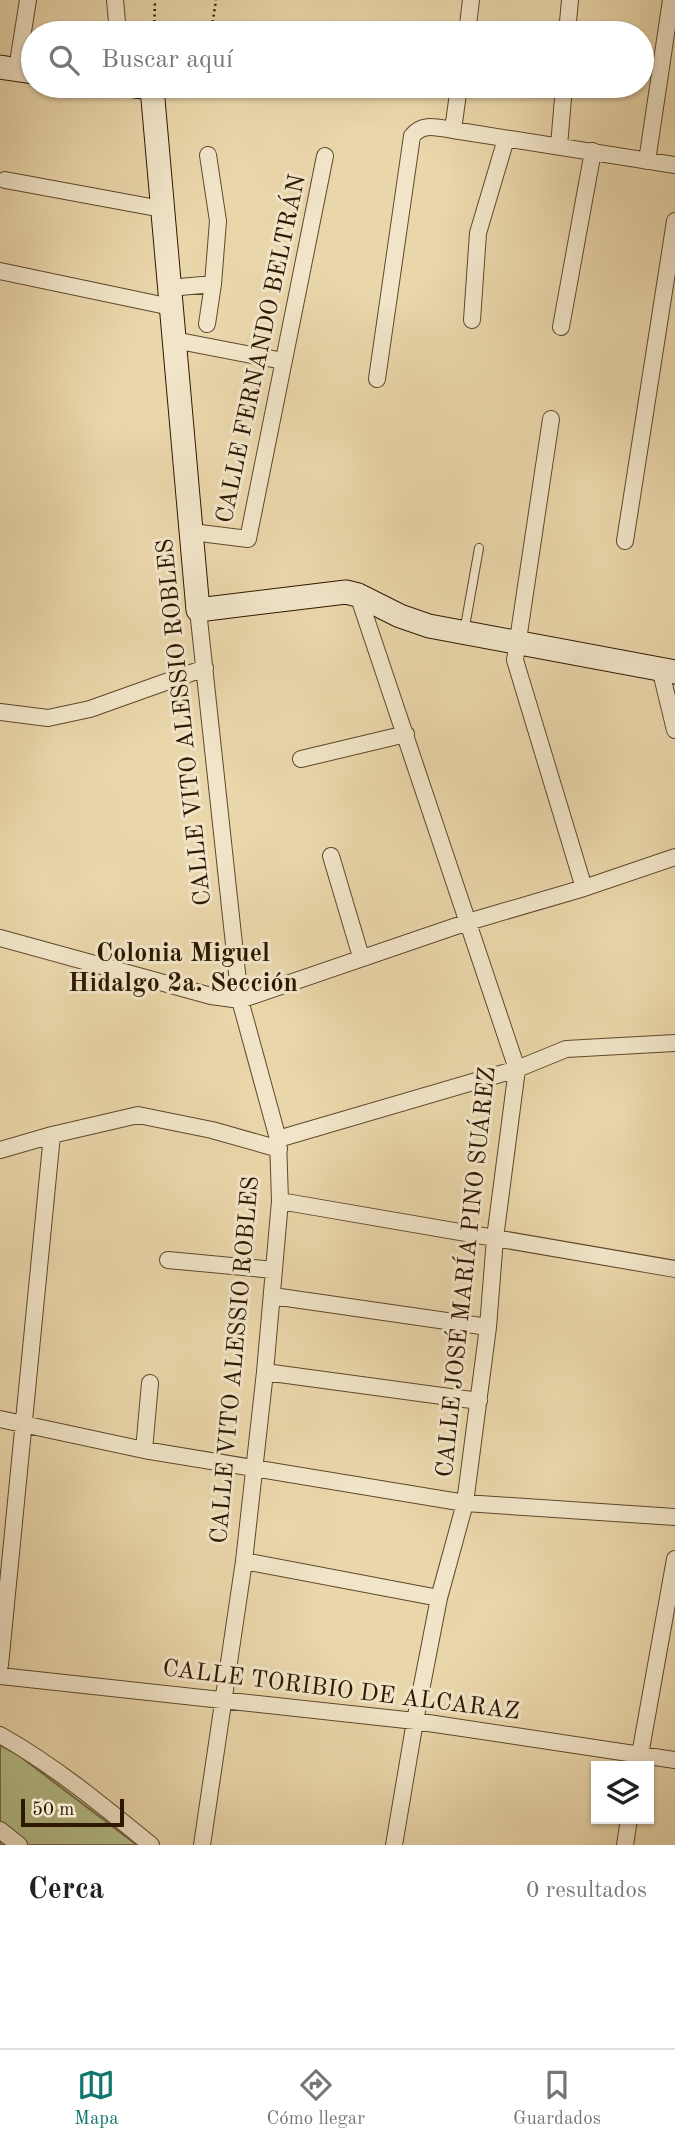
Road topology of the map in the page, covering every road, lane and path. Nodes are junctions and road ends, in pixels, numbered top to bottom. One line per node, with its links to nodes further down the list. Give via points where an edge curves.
1 (28, 0): 8 (street)
2 (115, 0): 9 (street)
3 (155, 0): 10 (path)
4 (216, 0): 11 (path)
5 (471, 0): 12 (street)
6 (570, 0): 13 (street)
7 (671, 0): 25 (street)
8 (25, 21)
9 (117, 21)
10 (154, 21)
11 (213, 21)
12 (468, 21)
13 (568, 21)
14 (21, 44): 15 (street)
15 (17, 69)
16 (147, 98): 28 (street, CALLE VITO ALESSIO ROBLES)
17 (457, 98): 19 (street)
18 (563, 98): 21 (street)
19 (453, 130): 20 (street); 38 (street, via 426,126 412,136)
20 (506, 139): 21 (street); 33 (street, via 478,233)
21 (559, 146): 22 (street)
22 (593, 151): 25 (street); 35 (street)
23 (208, 155): 31 (street, via 218,221)
24 (326, 156): 37 (street, CALLE FERNANDO BELTRÁN)
25 (647, 161): 26 (street)
26 (675, 165)
27 (5, 180): 28 (street)
28 (162, 209): 32 (street, CALLE VITO ALESSIO ROBLES)
29 (675, 221): 41 (street)
30 (0, 271): 32 (street)
31 (213, 284): 32 (street); 34 (street)
32 (170, 298): 36 (street, CALLE VITO ALESSIO ROBLES)
33 (472, 320)
34 (207, 324)
35 (561, 327)
36 (174, 340): 37 (street); 40 (street, CALLE VITO ALESSIO ROBLES)
37 (283, 361): 40 (street, CALLE FERNANDO BELTRÁN, via 248,539)
38 (377, 379)
39 (551, 419): 46 (street)
40 (192, 532): 44 (street, CALLE VITO ALESSIO ROBLES)
41 (625, 541)
42 (479, 548): 45 (lane)
43 (358, 595): 44 (street, via 346,592); 45 (street, via 400,616); 51 (street, CALLE JOSÉ MARÍA PINO SUÁREZ)
44 (198, 610): 47 (street, CALLE VITO ALESSIO ROBLES)
45 (464, 632): 46 (street)
46 (517, 642): 48 (street); 55 (street, via 516,666)
47 (205, 667): 49 (street, via 90,709 48,718); 59 (street, CALLE VITO ALESSIO ROBLES)
48 (667, 670): 50 (street)
49 (0, 712)
50 (675, 730)
51 (406, 734): 52 (street); 56 (street, CALLE JOSÉ MARÍA PINO SUÁREZ)
52 (301, 759)
53 (331, 856): 58 (street)
54 (675, 857): 55 (street)
55 (584, 888): 56 (street)
56 (468, 922): 58 (street); 61 (street, CALLE JOSÉ MARÍA PINO SUÁREZ)
57 (0, 938): 59 (street)
58 (361, 957): 59 (street)
59 (240, 1000): 63 (street, CALLE VITO ALESSIO ROBLES)
60 (675, 1043): 61 (street, via 566,1049)
61 (517, 1069): 63 (street); 66 (street, CALLE JOSÉ MARÍA PINO SUÁREZ)
62 (52, 1135): 63 (street, via 138,1115); 64 (street); 76 (street)
63 (278, 1144): 65 (street, CALLE VITO ALESSIO ROBLES)
64 (0, 1150)
65 (280, 1201): 66 (street); 69 (street, CALLE VITO ALESSIO ROBLES)
66 (495, 1238): 68 (street); 71 (street, CALLE JOSÉ MARÍA PINO SUÁREZ)
67 (168, 1260): 69 (street)
68 (675, 1269)
69 (274, 1270): 70 (street, CALLE VITO ALESSIO ROBLES)
70 (273, 1296): 71 (street); 72 (street, CALLE VITO ALESSIO ROBLES)
71 (488, 1327): 74 (street, CALLE JOSÉ MARÍA PINO SUÁREZ)
72 (265, 1372): 74 (street); 78 (street, CALLE VITO ALESSIO ROBLES)
73 (150, 1383): 77 (street)
74 (479, 1401): 79 (street, CALLE JOSÉ MARÍA PINO SUÁREZ)
75 (0, 1419): 76 (street)
76 (23, 1426): 77 (street); 84 (street)
77 (144, 1450): 78 (street)
78 (254, 1468): 79 (street); 82 (street, CALLE VITO ALESSIO ROBLES)
79 (465, 1503): 80 (street); 83 (street, CALLE JOSÉ MARÍA PINO SUÁREZ)
80 (675, 1517)
81 (675, 1559): 89 (street)
82 (244, 1561): 83 (street); 86 (street, CALLE VITO ALESSIO ROBLES)
83 (439, 1598): 87 (street, CALLE JOSÉ MARÍA PINO SUÁREZ)
84 (0, 1665)
85 (0, 1676): 86 (street, CALLE TORIBIO DE ALCARAZ)
86 (224, 1699): 87 (street, CALLE TORIBIO DE ALCARAZ); 95 (street, CALLE VITO ALESSIO ROBLES)
87 (415, 1721): 89 (street, CALLE TORIBIO DE ALCARAZ); 96 (street, CALLE JOSÉ MARÍA PINO SUÁREZ)
88 (0, 1735): 94 (street, via 80,1787)
89 (640, 1760): 90 (street, CALLE TORIBIO DE ALCARAZ)
90 (675, 1760)
91 (628, 1824): 97 (street)
92 (0, 1830): 93 (street)
93 (19, 1845)
94 (151, 1845)
95 (202, 1845)
96 (394, 1845)
97 (625, 1845)

